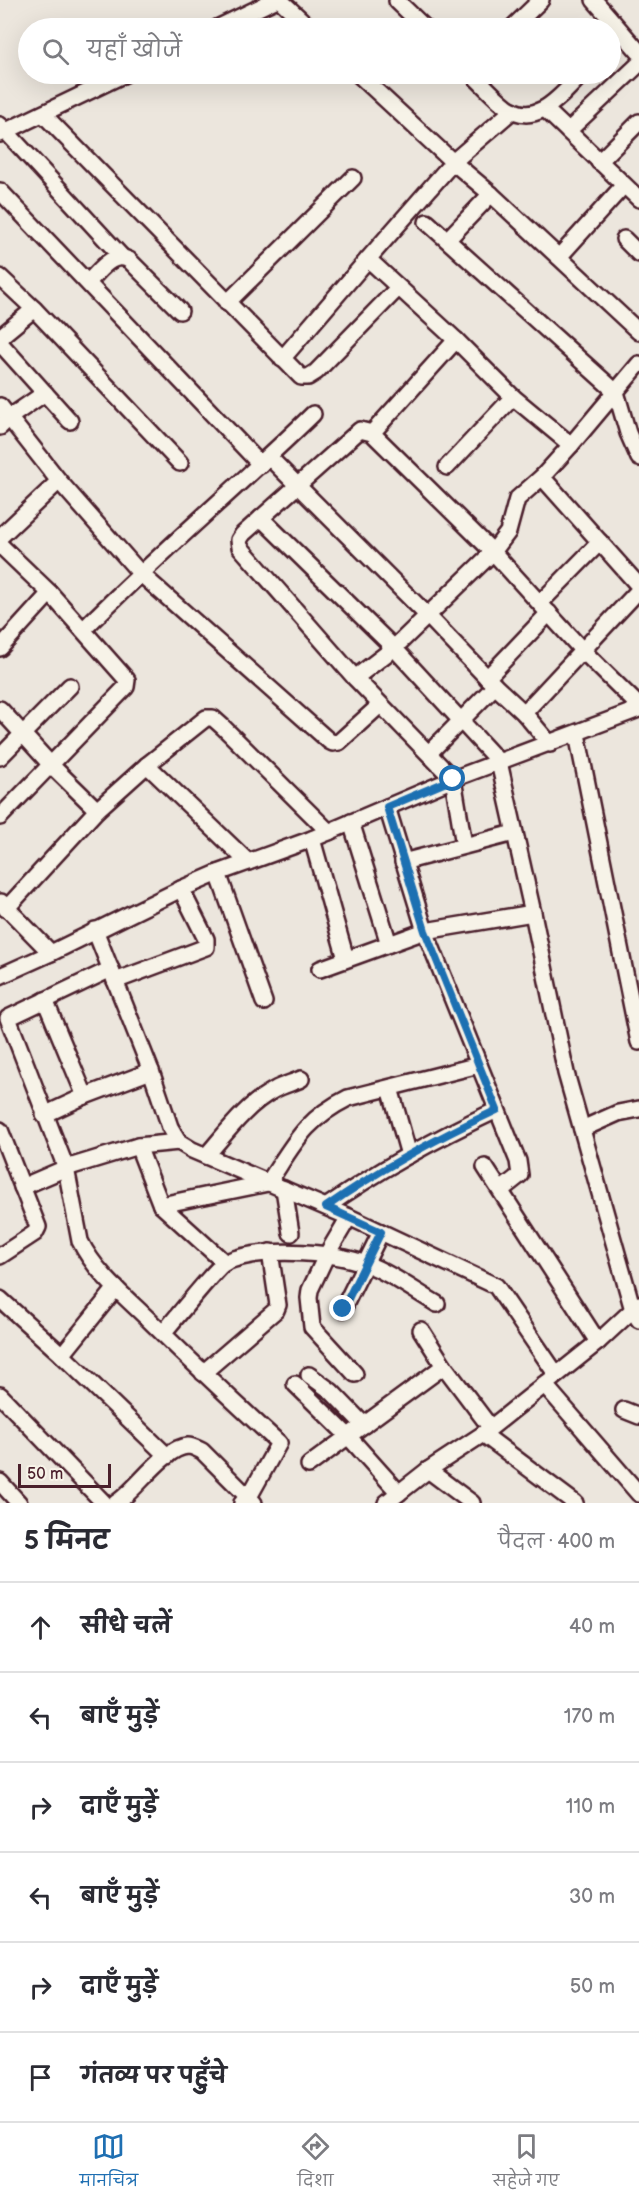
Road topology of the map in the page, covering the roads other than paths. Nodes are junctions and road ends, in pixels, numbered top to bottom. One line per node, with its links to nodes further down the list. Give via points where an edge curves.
1 (274, 0): 6 (street)
2 (280, 0): 7 (street)
3 (398, 0): 8 (street)
4 (541, 0): 9 (street)
5 (594, 0): 10 (street)
6 (237, 18)
7 (299, 18)
8 (415, 18)
9 (522, 18)
10 (610, 18)
11 (622, 32): 12 (street)
12 (639, 52)
13 (639, 64): 14 (street)
14 (621, 81)
15 (104, 84): 22 (street)
16 (369, 84): 26 (street)
17 (482, 84): 21 (street)
18 (572, 84): 20 (street)
19 (618, 84): 25 (street)
20 (545, 109): 21 (street, via 538,113); 25 (street)
21 (513, 110): 26 (street)
22 (43, 114): 24 (street); 43 (street)
23 (639, 122): 27 (street)
24 (2, 130): 37 (street)
25 (568, 131): 27 (street)
26 (453, 162): 31 (street); 39 (street)
27 (599, 162): 29 (street)
28 (352, 178): 43 (street)
29 (624, 185): 32 (street); 38 (street)
30 (0, 191): 41 (street)
31 (491, 194): 34 (street); 38 (street)
32 (639, 199)
33 (427, 222): 34 (street)
34 (448, 239): 52 (street)
35 (624, 239): 36 (street)
36 (639, 254)
37 (121, 256): 41 (street, via 114,257); 45 (street)
38 (559, 257): 46 (street)
39 (368, 259): 42 (street); 49 (street)
40 (0, 277): 44 (street)
41 (88, 282): 62 (street)
42 (398, 288): 47 (street); 49 (street, via 308,377 301,377)
43 (227, 303): 49 (street)
44 (34, 309): 48 (street); 63 (street)
45 (180, 311)
46 (639, 332)
47 (456, 340): 54 (street); 59 (street)
48 (1, 345): 53 (street)
49 (282, 359)
50 (639, 364): 52 (street)
51 (639, 382): 52 (street)
52 (616, 392): 58 (street); 60 (street)
53 (45, 393): 56 (street); 57 (street)
54 (513, 397): 60 (street); 64 (street)
55 (313, 414): 62 (street)
56 (3, 417): 66 (street)
57 (70, 421)
58 (634, 431): 61 (street)
59 (372, 433): 67 (street, via 360,430); 72 (street)
60 (571, 445): 65 (street)
61 (639, 458)
62 (265, 461): 67 (street); 73 (street)
63 (180, 463)
64 (447, 467)
65 (542, 477): 70 (street); 72 (street, via 517,499 508,532)
66 (59, 481): 69 (street); 73 (street)
67 (297, 485): 68 (street); 77 (street)
68 (261, 518): 80 (street); 82 (street, via 243,534 240,547)
69 (0, 537)
70 (600, 542): 74 (street); 76 (street)
71 (0, 545): 75 (street)
72 (493, 552): 76 (street); 77 (street)
73 (140, 573): 78 (street); 85 (street, via 329,741 339,742)
74 (639, 588): 81 (street)
75 (50, 593): 78 (street); 79 (street)
76 (544, 608): 81 (street); 83 (street)
77 (428, 615): 80 (street); 83 (street)
78 (83, 630): 96 (street, via 124,675 126,687)
79 (0, 648)
80 (394, 648): 82 (street); 89 (street)
81 (584, 651): 86 (street); 88 (street)
82 (355, 678): 85 (street)
83 (491, 682): 88 (street); 89 (street)
84 (70, 687): 90 (street)
85 (380, 705): 93 (street)
86 (639, 708): 91 (street)
87 (0, 709): 90 (street)
88 (524, 713): 92 (street)
89 (460, 722): 93 (street); 95 (street)
90 (24, 733): 94 (street); 96 (street)
91 (576, 734): 92 (street); 123 (street)
92 (550, 744): 95 (street)
93 (429, 753): 98 (street)
94 (0, 757)
95 (499, 762): 98 (street); 104 (street)
96 (51, 765): 100 (street); 101 (street)
97 (147, 765): 100 (street); 103 (street, via 206,718 213,718); 107 (street)
98 (453, 779): 99 (street); 106 (street)
99 (387, 807): 102 (street); 108 (street)
100 (97, 810): 111 (street)
101 (0, 817)
102 (351, 822): 103 (street); 115 (street)
103 (329, 832): 105 (street)
104 (514, 833): 106 (street); 112 (street)
105 (312, 839): 107 (street); 117 (street)
106 (464, 845): 108 (street)
107 (248, 862): 109 (street)
108 (403, 862): 114 (street)
109 (218, 873): 110 (street); 122 (street)
110 (181, 889): 113 (street); 120 (street, via 206,939 206,947)
111 (3, 905): 116 (street)
112 (533, 913): 114 (street); 132 (street, via 566,1073)
113 (95, 930): 116 (street); 120 (street)
114 (425, 931): 115 (street); 124 (street)
115 (389, 944): 117 (street)
116 (51, 953): 119 (street)
117 (346, 960): 118 (street)
118 (320, 969)
119 (2, 971)
120 (113, 975): 121 (street); 125 (street)
121 (45, 1000): 128 (street); 131 (street, via 8,1018)
122 (264, 1002)
123 (639, 1042)
124 (479, 1065): 127 (street); 130 (street)
125 (151, 1071): 128 (street); 134 (street)
126 (301, 1079): 137 (street, via 261,1098)
127 (390, 1088): 136 (street); 140 (street, via 348,1098 313,1120)
128 (85, 1096): 131 (street)
129 (639, 1109): 132 (street, via 618,1113)
130 (497, 1110): 136 (street); 143 (street, via 520,1175)
131 (44, 1115): 139 (street)
132 (582, 1129): 158 (street)
133 (2, 1140): 141 (street)
134 (179, 1142): 135 (street); 137 (street)
135 (138, 1146): 139 (street); 144 (street)
136 (409, 1155): 145 (street)
137 (206, 1156): 140 (street)
138 (485, 1167): 143 (street)
139 (66, 1168): 141 (street); 154 (street, via 80,1241 93,1263)
140 (268, 1183): 142 (street); 144 (street)
141 (22, 1187): 151 (street, via 38,1227)
142 (284, 1189): 145 (street); 148 (street)
143 (501, 1190): 161 (street)
144 (160, 1205): 152 (street)
145 (326, 1207): 146 (street)
146 (349, 1217): 147 (street); 150 (street)
147 (381, 1232): 153 (street); 167 (street, via 496,1286)
148 (291, 1233)
149 (270, 1252): 150 (street); 152 (street); 164 (street, via 276,1310)
150 (327, 1254): 153 (street); 165 (street, via 310,1290 312,1327)
151 (0, 1256)
152 (225, 1263): 160 (street)
153 (366, 1264): 156 (street); 157 (street)
154 (116, 1288): 160 (street); 162 (street)
155 (0, 1299): 162 (street)
156 (437, 1305)
157 (343, 1309)
158 (637, 1312): 161 (street)
159 (421, 1330): 163 (street)
160 (162, 1333): 164 (street)
161 (598, 1342): 167 (street)
162 (62, 1355): 175 (street)
163 (444, 1366): 172 (street); 173 (street)
164 (203, 1373): 181 (street, via 279,1443)
165 (356, 1374)
166 (309, 1375): 172 (street)
167 (550, 1379): 173 (street); 180 (street)
168 (295, 1384): 174 (street)
169 (0, 1395): 183 (street)
170 (624, 1410): 171 (street)
171 (639, 1416)
172 (364, 1425): 174 (street)
173 (486, 1430): 177 (street); 187 (street)
174 (348, 1436): 176 (street); 179 (street)
175 (166, 1456): 181 (street, via 182,1447 202,1451); 184 (street)
176 (309, 1465)
177 (428, 1470): 179 (street); 186 (street)
178 (0, 1482): 182 (street)
179 (399, 1493): 185 (street)
180 (639, 1494)
181 (248, 1501)
182 (19, 1503)
183 (104, 1503)
184 (116, 1503)
185 (386, 1503)
186 (472, 1503)
187 (575, 1503)

